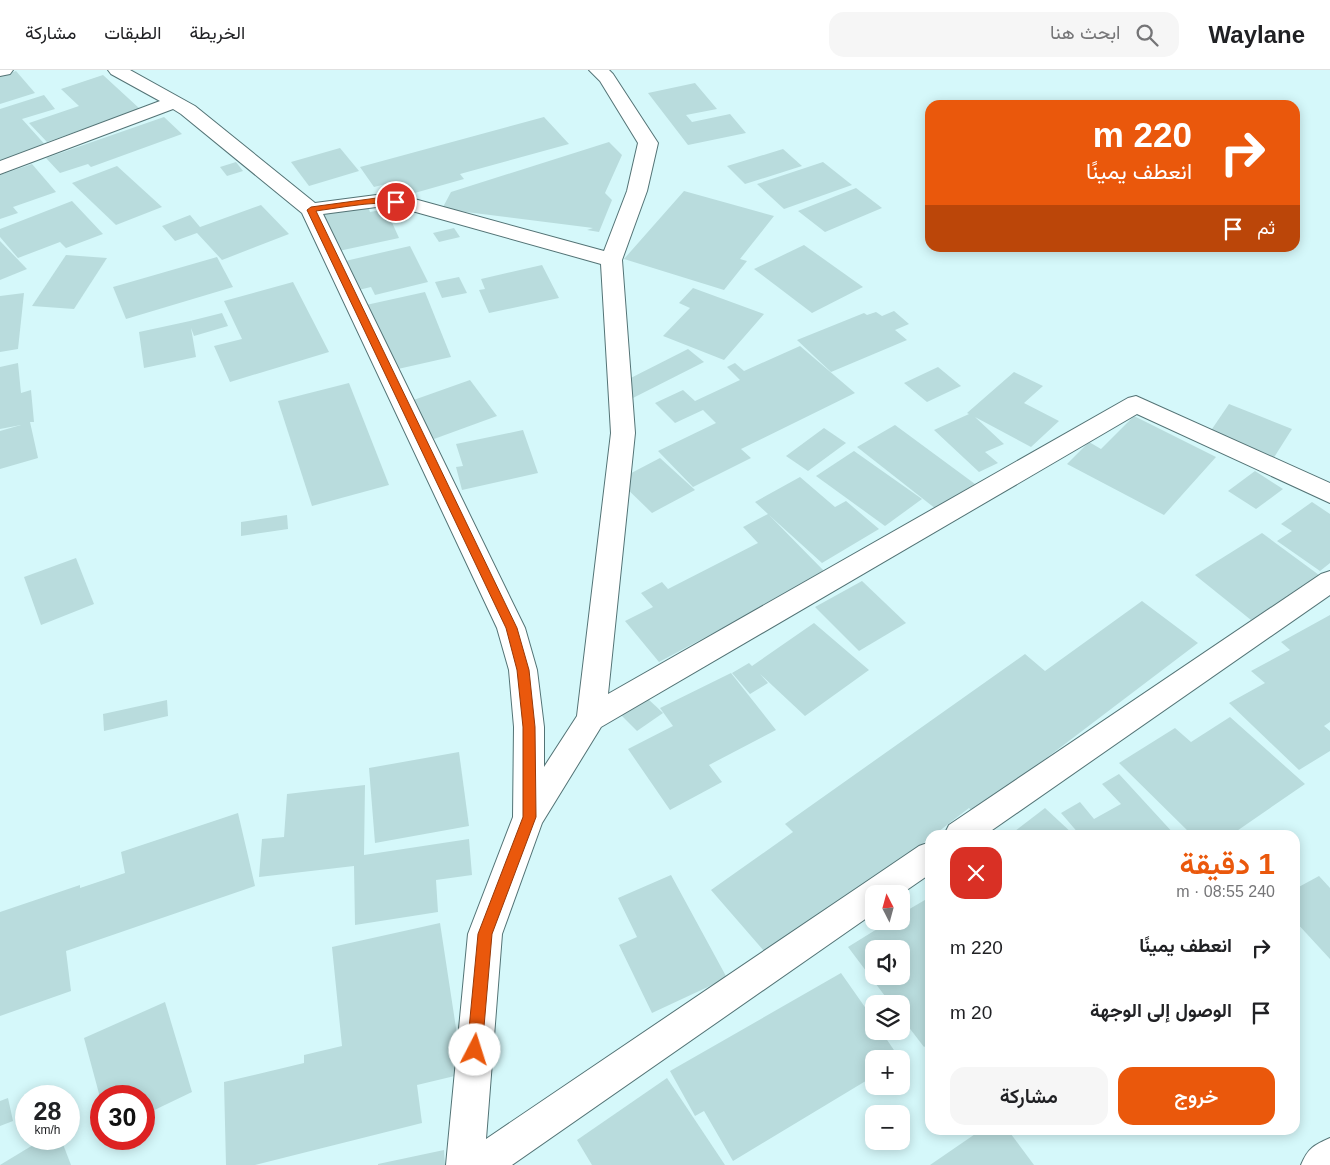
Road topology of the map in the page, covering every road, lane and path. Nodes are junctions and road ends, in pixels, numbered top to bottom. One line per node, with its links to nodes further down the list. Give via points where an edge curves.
1 (4, 70): 4 (street)
2 (117, 70): 5 (street)
3 (598, 70): 8 (street, via 607,78 648,143 637,191)
4 (0, 71)
5 (175, 102): 6 (street); 7 (street)
6 (0, 168)
7 (311, 210): 8 (street, via 384,200 407,203); 12 (street, via 511,628 523,670 529,727)
8 (611, 260): 11 (street, via 623,433)
9 (1330, 494): 11 (street, via 1136,404)
10 (1330, 581): 13 (street)
11 (591, 718): 12 (street)
12 (529, 817): 18 (street, via 485,934)
13 (967, 830)
14 (925, 859): 15 (street)
15 (887, 885)
16 (865, 900): 19 (street)
17 (1330, 1157): 20 (street)
18 (465, 1165)
19 (480, 1165)
20 (1320, 1165)

